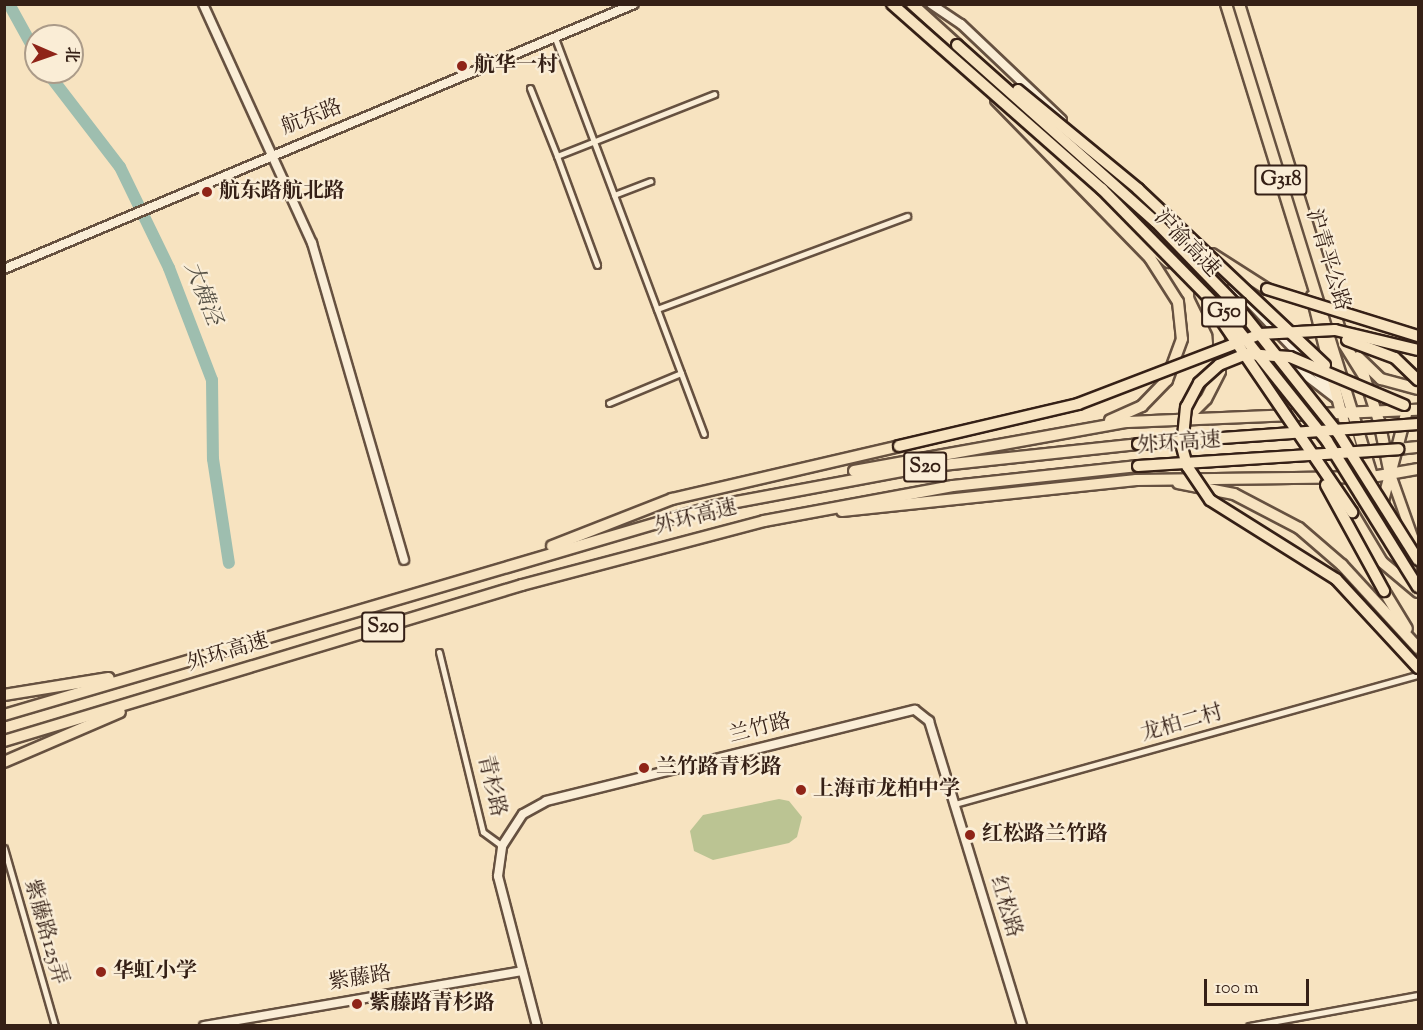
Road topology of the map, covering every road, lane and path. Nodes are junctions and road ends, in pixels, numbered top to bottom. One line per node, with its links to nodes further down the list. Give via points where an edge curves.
1 (203, 4): 16 (street)
2 (634, 4): 9 (street, 航东路)
3 (887, 4): 15 (street, via 974,69)
4 (892, 4): 11 (highway, 沪渝高速 / G50, bridge)
5 (912, 4): 10 (highway, 沪渝高速 / G50)
6 (931, 4): 35 (street, via 961,24 1212,263)
7 (1226, 4): 25 (highway, 沪青平公路 / G318)
8 (1239, 4): 27 (highway, 沪青平公路 / G318)
9 (555, 38): 14 (street); 16 (street, 航东路)
10 (957, 45): 21 (highway, bridge, via 1097,152); 46 (highway, 沪渝高速 / G50, bridge, via 1185,251 1270,345)
11 (978, 80): 24 (highway, 沪渝高速 / G50, bridge); 47 (highway, bridge, via 1163,273 1178,302 1182,339 1167,380 1142,406 1099,423)
12 (530, 88): 17 (street)
13 (714, 94): 14 (street)
14 (594, 141): 17 (street); 19 (street)
15 (1060, 147): 35 (street, via 1269,347); 43 (highway, via 1071,170 1196,289 1214,315 1220,370 1206,399)
16 (270, 153): 23 (street, 航东路); 60 (street, via 312,243)
17 (557, 156): 22 (street)
18 (650, 181): 19 (street)
19 (614, 195): 26 (street)
20 (907, 216): 26 (street)
21 (1179, 227): 29 (highway, bridge, via 1267,289); 33 (highway, bridge, via 1283,330)
22 (597, 266)
23 (4, 269)
24 (1190, 274): 36 (highway, bridge); 63 (highway, 沪渝高速 / G50, bridge, via 1307,413)
25 (1313, 280): 35 (highway, via 1311,300); 42 (highway, 沪青平公路 / G318, via 1336,356 1351,375)
26 (657, 309): 31 (street)
27 (1337, 321): 34 (highway, 沪青平公路 / G318, via 1370,371 1395,386); 40 (highway, 沪青平公路 / G318)
28 (1296, 330): 30 (highway, bridge, via 1335,330); 32 (highway, bridge, via 1365,345 1395,358); 62 (highway, bridge, via 1260,334 1078,404 672,499)
29 (1419, 336)
30 (1419, 350)
31 (681, 373): 37 (street); 45 (street)
32 (1419, 380)
33 (1350, 383): 38 (highway, bridge); 70 (highway, bridge, via 1290,357 1232,358 1209,373 1191,397 1181,425 1182,447 1187,466 1210,500 1336,579)
34 (1419, 389)
35 (1337, 396): 41 (highway); 42 (street)
36 (1279, 401): 64 (highway, bridge, via 1382,562); 66 (highway, bridge)
37 (609, 403)
38 (1419, 409): 39 (highway)
39 (1407, 410): 40 (highway); 50 (highway)
40 (1376, 411): 42 (highway); 50 (highway, 沪青平公路 / G318)
41 (1341, 412): 42 (highway); 43 (highway); 51 (main road)
42 (1354, 412): 52 (highway, 沪青平公路 / G318)
43 (1188, 417): 47 (highway)
44 (1419, 424): 55 (highway, 外环高速 / S20, bridge, via 1138,444 924,467)
45 (704, 434)
46 (1338, 434): 58 (highway, bridge); 61 (highway, 沪渝高速 / G50, bridge)
47 (1043, 435): 55 (highway, via 830,476)
48 (1419, 448): 56 (highway, 外环高速 / S20, bridge, via 1138,466 953,486)
49 (1419, 469): 50 (highway)
50 (1390, 474): 52 (highway); 54 (highway); 59 (main road)
51 (1360, 477): 52 (highway); 53 (highway); 57 (main road)
52 (1372, 477): 54 (main road)
53 (1136, 480): 56 (highway); 67 (highway, via 1212,488 1259,505 1299,528 1342,564)
54 (1383, 501): 57 (main road)
55 (715, 506): 62 (highway, 外环高速 / S20)
56 (764, 520): 69 (highway, 外环高速 / S20)
57 (1399, 541): 63 (main road)
58 (1419, 544)
59 (1419, 554)
60 (404, 560)
61 (1419, 560)
62 (516, 561): 65 (highway, 外环高速 / S20)
63 (1419, 587)
64 (1419, 592)
65 (266, 637): 72 (highway, via 115,677); 74 (highway, 外环高速 / S20)
66 (1419, 643)
67 (1419, 648)
68 (439, 652): 78 (street, 青杉路, via 483,832)
69 (272, 660): 75 (highway, 外环高速 / S20); 76 (highway, via 133,707)
70 (1419, 668)
71 (1419, 675): 77 (street, 龙柏二村)
72 (4, 695)
73 (907, 711): 77 (street, 红松路, via 928,717); 78 (street, 兰竹路, via 546,801 519,818)
74 (4, 715)
75 (4, 741)
76 (4, 762)
77 (955, 804): 86 (street, 红松路)
78 (502, 846): 80 (street, 青杉路, via 498,883)
79 (4, 848): 83 (street, 紫藤路125弄)
80 (522, 971): 82 (street, 紫藤路); 85 (street, 青杉路)
81 (1419, 994): 87 (street)
82 (238, 1022): 84 (street, 紫藤路)
83 (54, 1026)
84 (204, 1026)
85 (537, 1026)
86 (1022, 1026)
87 (1250, 1026)

